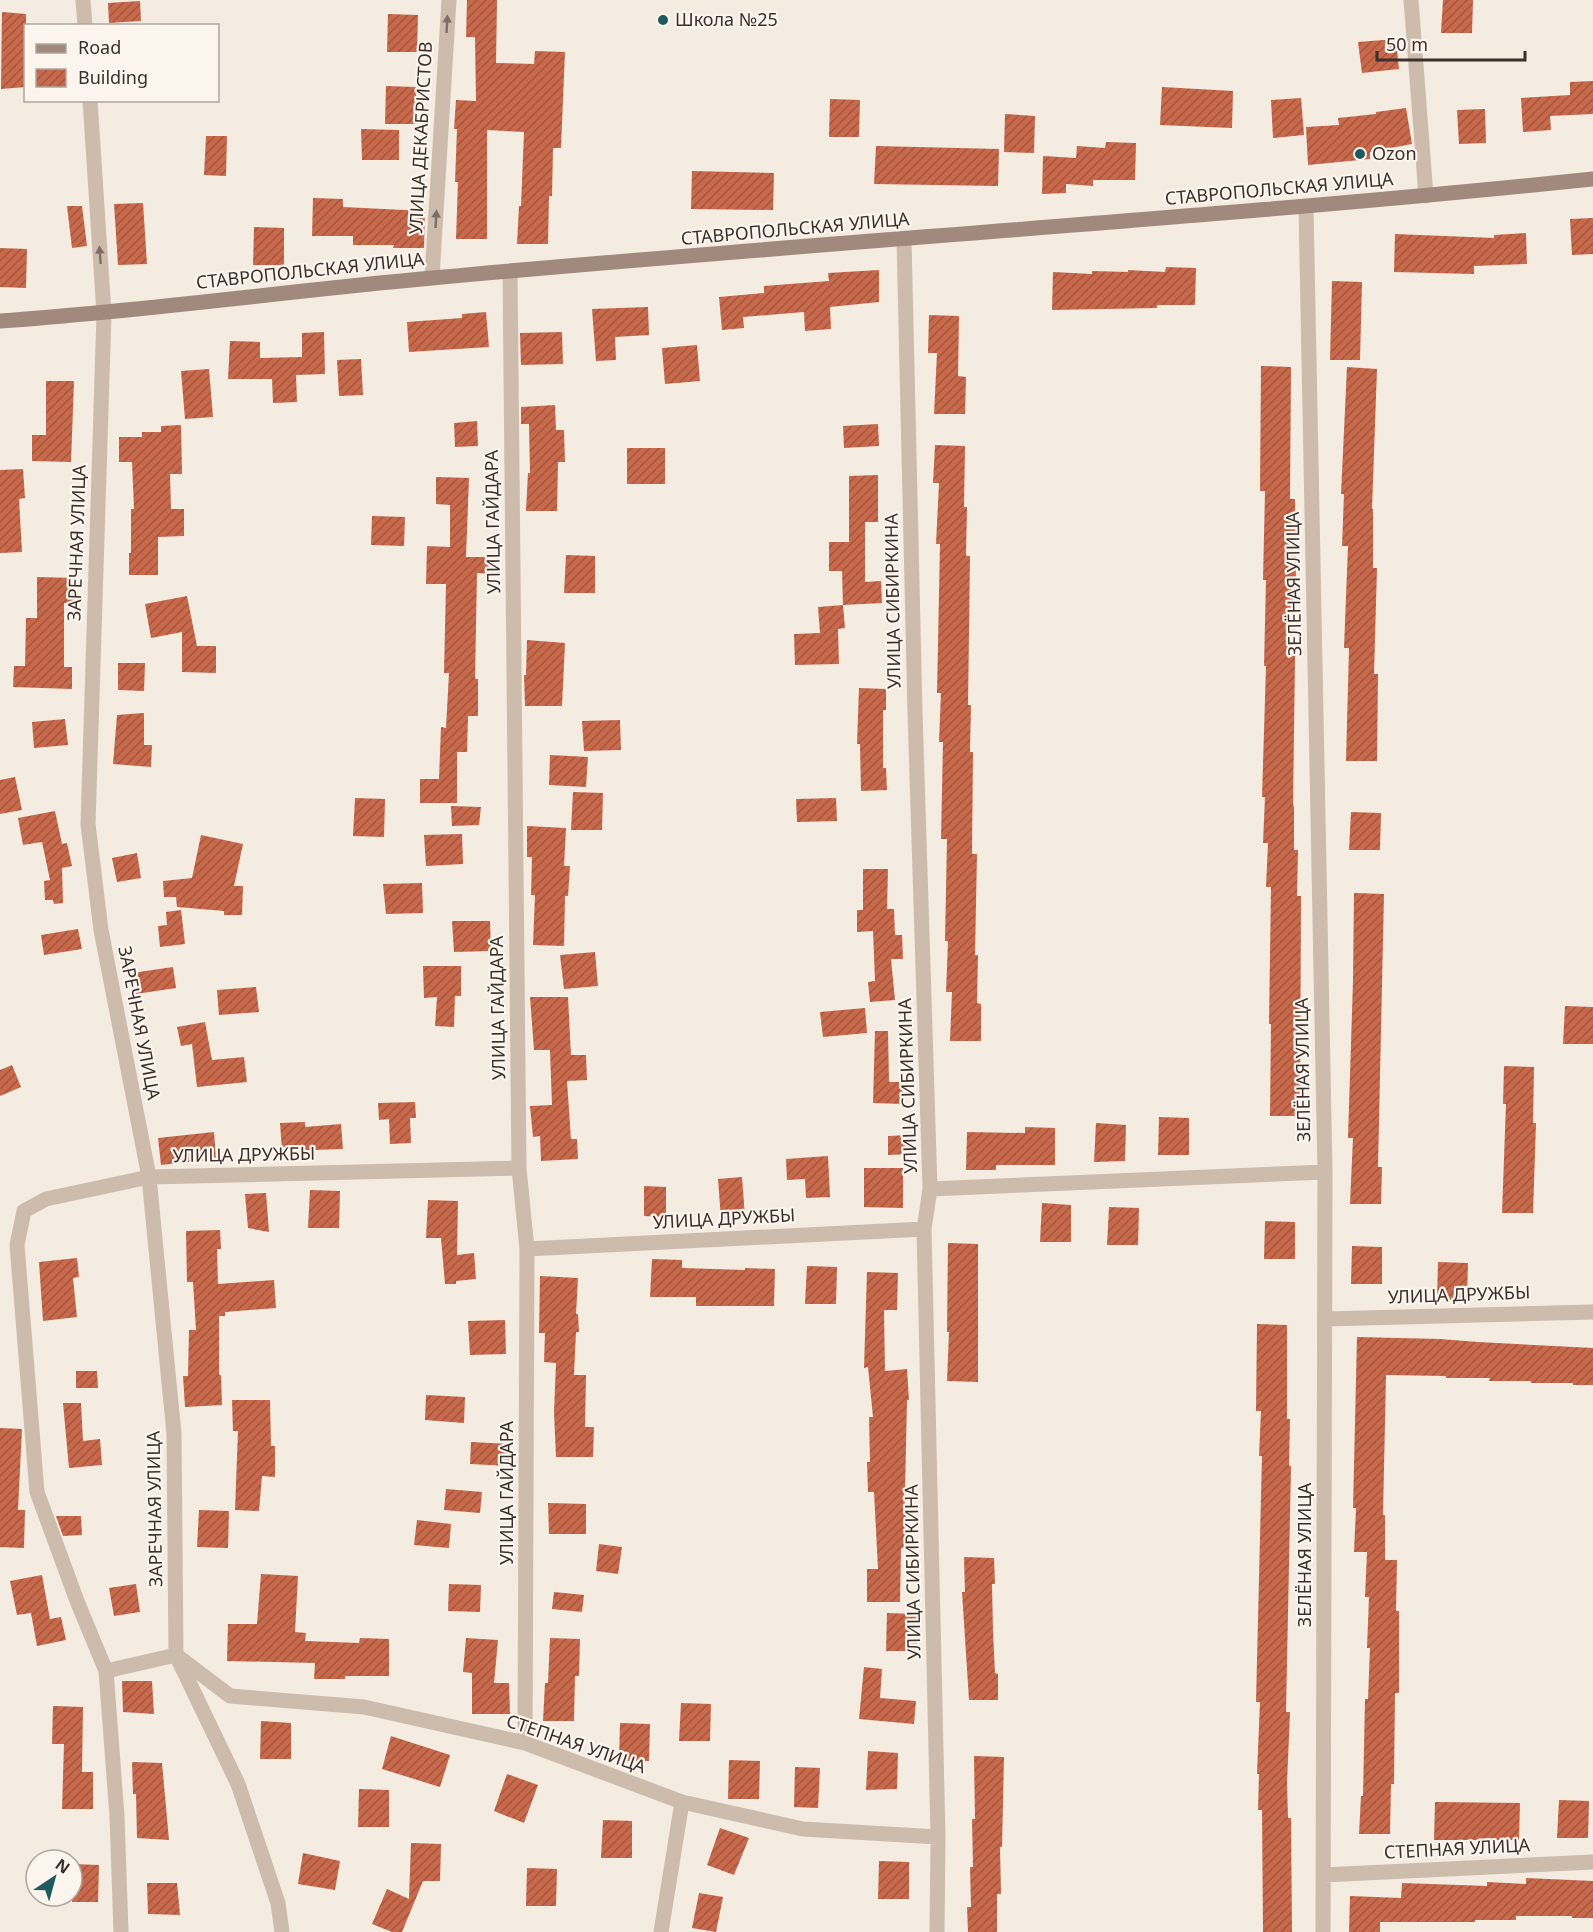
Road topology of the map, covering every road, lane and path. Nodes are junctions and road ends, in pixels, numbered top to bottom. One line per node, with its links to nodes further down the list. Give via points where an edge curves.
1 (83, 0): 4 (street)
2 (449, 0): 11 (street, УЛИЦА ДЕКАБРИСТОВ, one-way to 2)
3 (1411, 0): 7 (street)
4 (85, 24)
5 (90, 102): 12 (street, ЗАРЕЧНАЯ УЛИЦА, one-way to 5)
6 (1593, 180): 7 (main road, СТАВРОПОЛЬСКАЯ УЛИЦА)
7 (1426, 196): 8 (main road, СТАВРОПОЛЬСКАЯ УЛИЦА)
8 (1306, 207): 9 (main road, СТАВРОПОЛЬСКАЯ УЛИЦА); 15 (street, ЗЕЛЁНАЯ УЛИЦА)
9 (904, 239): 10 (main road, СТАВРОПОЛЬСКАЯ УЛИЦА); 17 (street, УЛИЦА СИБИРКИНА)
10 (510, 272): 11 (main road, СТАВРОПОЛЬСКАЯ УЛИЦА); 14 (street, УЛИЦА ГАЙДАРА)
11 (432, 278): 12 (main road, СТАВРОПОЛЬСКАЯ УЛИЦА)
12 (104, 314): 13 (main road, СТАВРОПОЛЬСКАЯ УЛИЦА); 16 (street, ЗАРЕЧНАЯ УЛИЦА, via 88,824 101,930)
13 (0, 321)
14 (519, 1168): 16 (street, УЛИЦА ДРУЖБЫ); 19 (street, УЛИЦА ГАЙДАРА)
15 (1325, 1172): 17 (street); 21 (street, ЗЕЛЁНАЯ УЛИЦА)
16 (149, 1177): 22 (street, ЗАРЕЧНАЯ УЛИЦА, via 174,1434); 23 (street, УЛИЦА ДРУЖБЫ, via 46,1199 24,1211 17,1245 37,1492)
17 (930, 1189): 18 (street, УЛИЦА СИБИРКИНА)
18 (924, 1228): 19 (street, УЛИЦА ДРУЖБЫ); 26 (street, УЛИЦА СИБИРКИНА)
19 (527, 1249): 24 (street, УЛИЦА ГАЙДАРА)
20 (1593, 1312): 21 (street, УЛИЦА ДРУЖБЫ)
21 (1326, 1319): 28 (street, ЗЕЛЁНАЯ УЛИЦА)
22 (176, 1655): 23 (street); 24 (street, СТЕПНАЯ УЛИЦА, via 231,1696 364,1707); 30 (street, ЗАРЕЧНАЯ УЛИЦА, via 238,1784 278,1903)
23 (106, 1671): 29 (street, УЛИЦА ДРУЖБЫ)
24 (525, 1743): 25 (street, СТЕПНАЯ УЛИЦА)
25 (682, 1802): 26 (street, СТЕПНАЯ УЛИЦА, via 803,1828); 31 (street)
26 (938, 1837): 32 (street, УЛИЦА СИБИРКИНА)
27 (1593, 1862): 28 (street, СТЕПНАЯ УЛИЦА)
28 (1323, 1875): 33 (street, ЗЕЛЁНАЯ УЛИЦА)
29 (121, 1932)
30 (282, 1932)
31 (661, 1932)
32 (937, 1932)
33 (1323, 1932)

